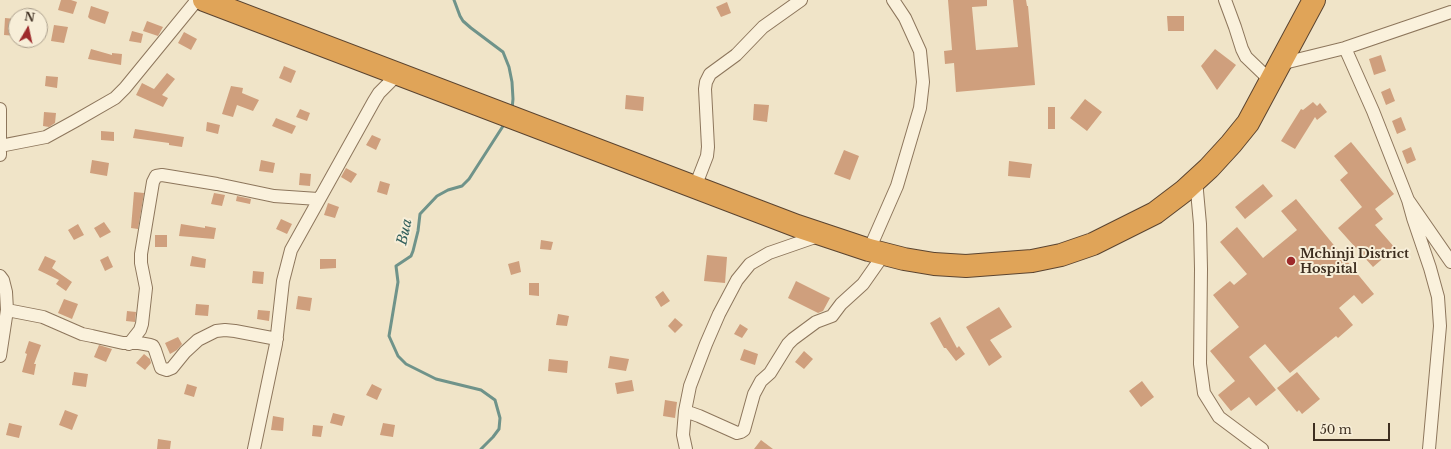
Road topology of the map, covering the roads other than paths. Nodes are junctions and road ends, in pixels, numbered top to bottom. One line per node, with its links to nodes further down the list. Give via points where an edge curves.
1 (197, 0): 12 (street, via 115,98 46,137)
2 (204, 0): 10 (highway)
3 (801, 0): 14 (street, via 763,27 736,55 710,74 705,89 707,156)
4 (893, 0): 18 (street, via 905,18 920,51 923,82 920,108)
5 (1225, 0): 9 (street, via 1246,58)
6 (1314, 0): 9 (highway)
7 (1451, 12): 8 (street)
8 (1345, 48): 9 (street); 16 (street)
9 (1276, 73): 13 (highway, via 1248,123 1232,144)
10 (398, 74): 14 (highway); 15 (street, via 374,100)
11 (0, 109): 12 (street)
12 (0, 149)
13 (1196, 180): 18 (highway, via 1155,213 1093,244 1061,255 1032,261 966,266 934,264); 28 (street, via 1201,262 1200,364 1204,393 1219,417)
14 (695, 187): 17 (highway)
15 (318, 199): 22 (street, via 295,240 286,265); 23 (street, via 274,196 195,180 156,176 141,254 146,288 142,324)
16 (1408, 200): 19 (street); 29 (street, via 1438,297 1440,326)
17 (822, 235): 18 (highway); 25 (street, via 769,253 750,264 737,280 718,314 706,344 690,386)
18 (877, 252): 25 (street, via 863,284 832,316 816,322 788,344 754,394 744,430 737,433)
19 (1451, 262)
20 (0, 276): 21 (street, via 6,292)
21 (7, 310): 23 (street, via 43,317 82,334); 24 (street)
22 (276, 340): 23 (street, via 235,331 216,331 198,340 170,370 161,368 154,346); 26 (street)
23 (129, 344)
24 (0, 356)
25 (685, 411): 27 (street, via 682,435)
26 (254, 449)
27 (686, 449)
28 (1262, 449)
29 (1429, 449)

